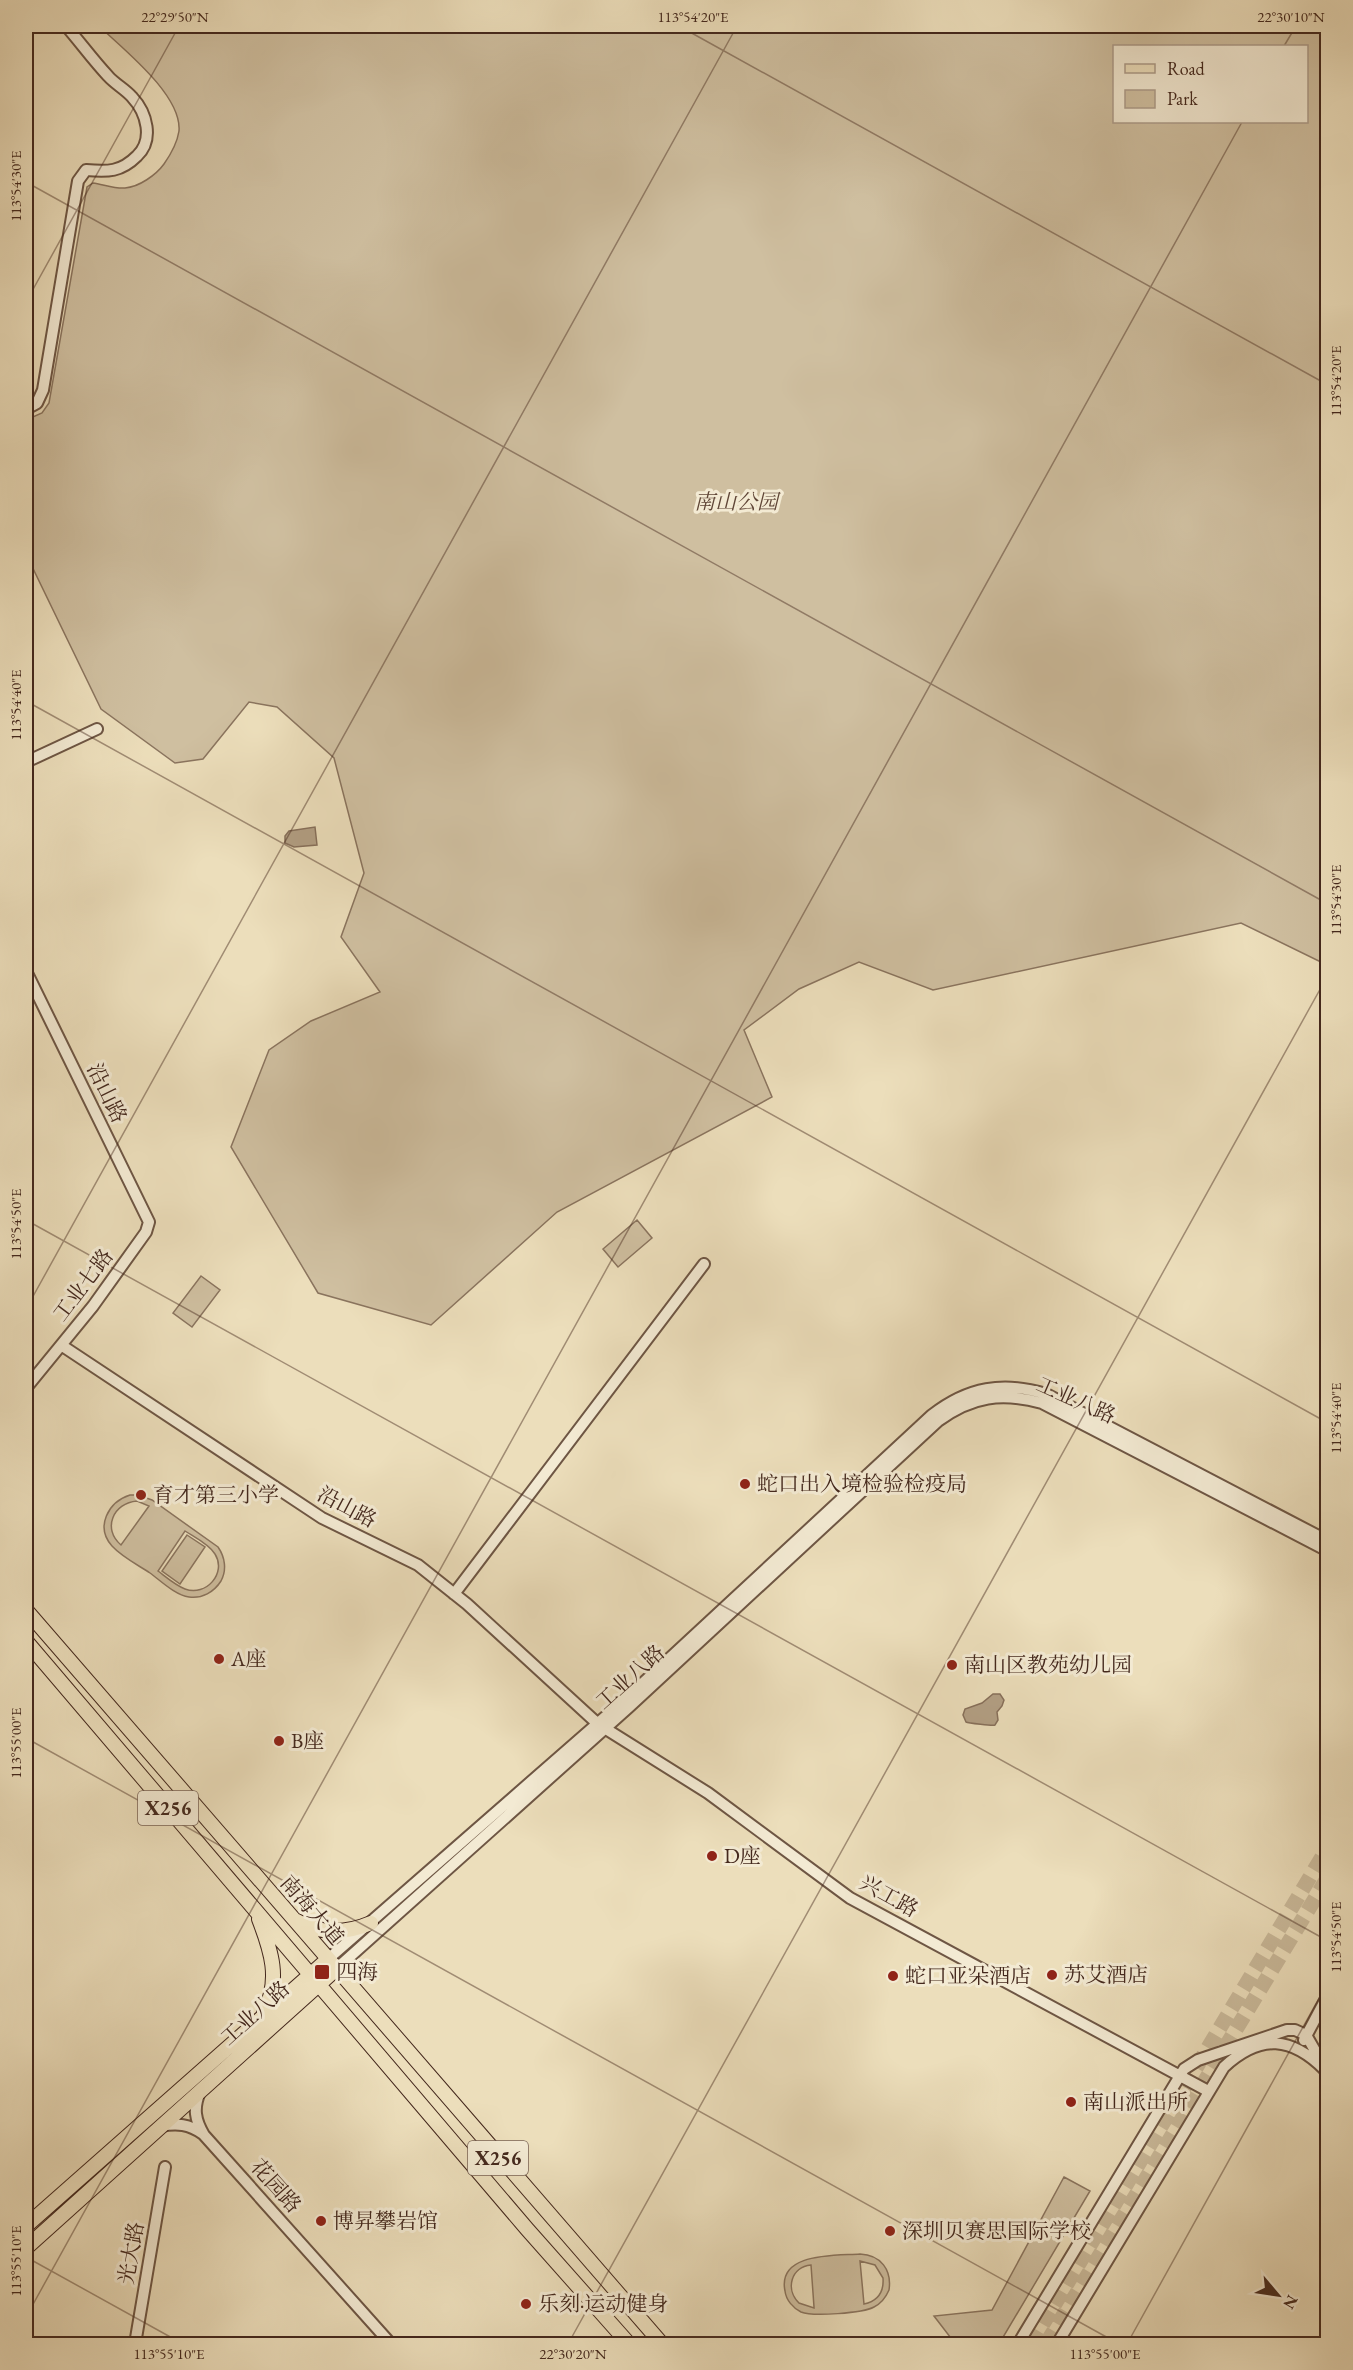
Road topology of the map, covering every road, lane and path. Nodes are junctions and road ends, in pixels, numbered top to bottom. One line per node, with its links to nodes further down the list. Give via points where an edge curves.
1 (66, 26): 2 (street, via 109,77 139,105 147,138 143,150 128,165 111,172 86,170 78,181 43,390 37,403)
2 (26, 409)
3 (97, 729): 4 (street)
4 (26, 762)
5 (26, 970): 6 (street, 沿山路, via 147,1216)
6 (146, 1232): 8 (street, 工业七路)
7 (704, 1264): 12 (street)
8 (61, 1345): 9 (street, 工业七路); 12 (street, 沿山路, via 322,1518 418,1565)
9 (26, 1388)
10 (1328, 1541): 15 (street, 工业八路, via 1046,1394 1012,1387 965,1394 932,1414)
11 (1328, 1551): 15 (street, 工业八路, via 1057,1410 1028,1399 980,1400 954,1409 938,1421)
12 (454, 1593): 15 (street, 沿山路)
13 (26, 1610): 17 (main road, 南海大道 / X256)
14 (26, 1641): 16 (main road, 南海大道 / X256)
15 (601, 1726): 18 (street, 工业八路); 19 (street, 工业八路); 26 (street, 兴工路, via 708,1793 850,1898)
16 (253, 1907): 20 (main road, 南海大道 / X256); 22 (main road, via 274,1969 272,1995)
17 (291, 1918): 18 (main road, via 325,1931); 19 (main road, 南海大道 / X256)
18 (371, 1923): 19 (street, 工业八路)
19 (331, 1965): 20 (main road, 工业八路); 37 (main road, 南海大道 / X256)
20 (315, 1979): 22 (main road, 工业八路); 27 (main road, 工业八路); 36 (main road, 南海大道 / X256)
21 (1328, 1995): 23 (street)
22 (260, 2019): 32 (main road, 工业八路)
23 (1306, 2036): 24 (street); 25 (street); 26 (street, via 1287,2030 1198,2060)
24 (1299, 2049): 25 (street); 28 (street, via 1274,2044 1244,2052 1224,2067)
25 (1327, 2071)
26 (1179, 2074): 28 (street, 兴工路); 38 (street)
27 (202, 2089): 29 (main road, 工业八路); 30 (street, 花园路, via 195,2112)
28 (1208, 2091): 39 (street)
29 (161, 2126): 30 (street, 花园路, via 184,2125); 33 (main road, 工业八路)
30 (204, 2135): 35 (street, 花园路)
31 (165, 2167): 34 (street, 光大路)
32 (26, 2226)
33 (26, 2248)
34 (135, 2344)
35 (391, 2344)
36 (629, 2344)
37 (662, 2344)
38 (1018, 2344)
39 (1057, 2344)

